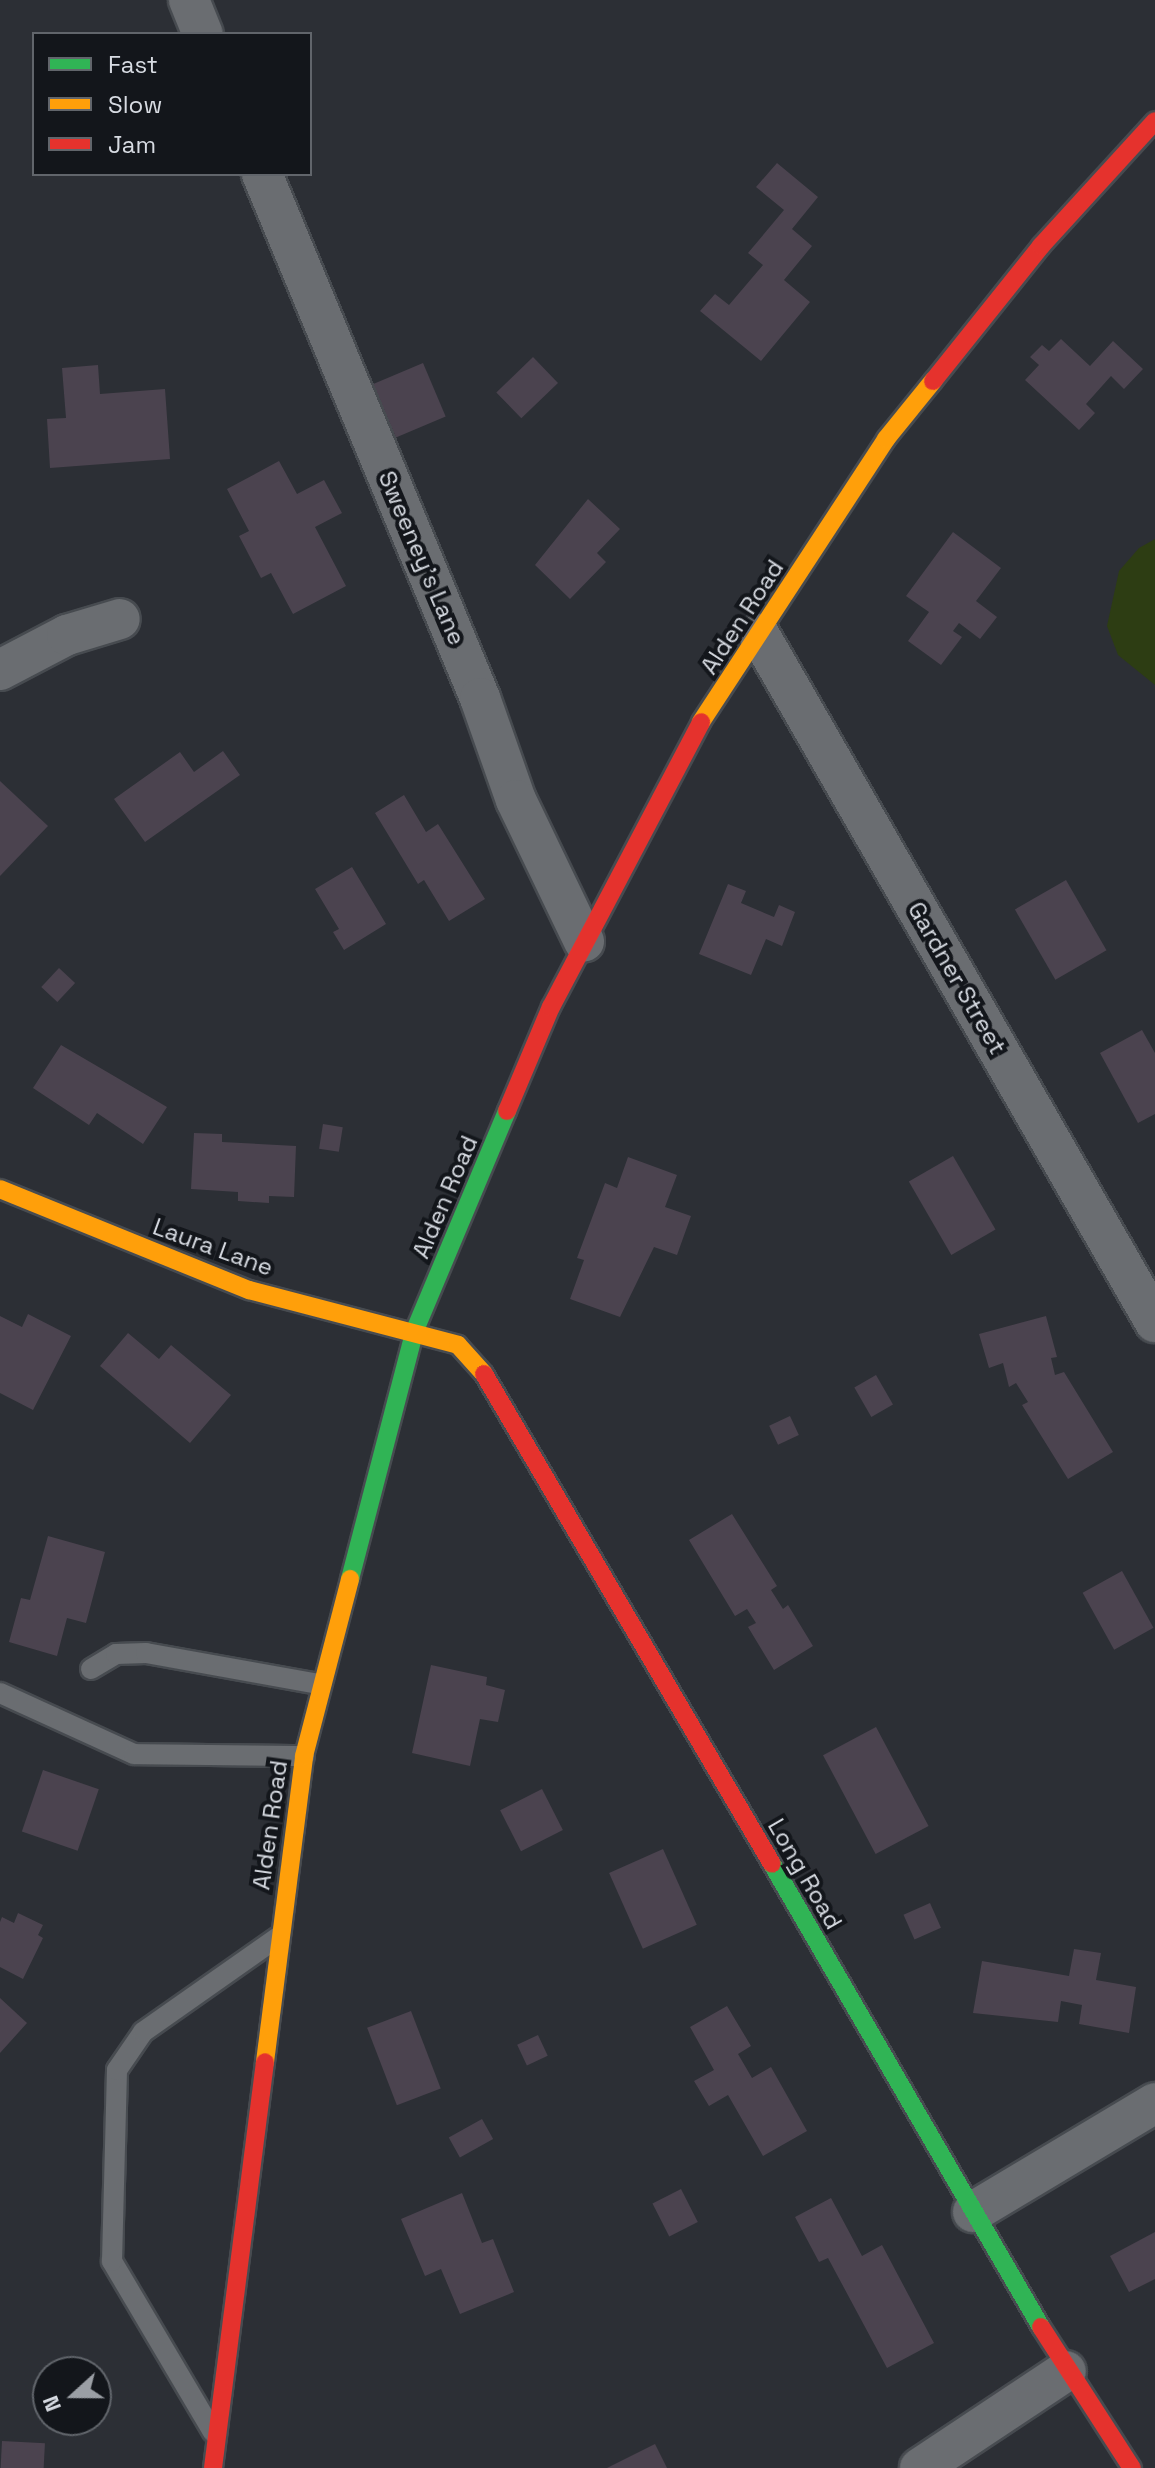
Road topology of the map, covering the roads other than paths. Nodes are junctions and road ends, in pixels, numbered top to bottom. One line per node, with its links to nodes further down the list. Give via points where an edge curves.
1 (189, 0): 2 (street)
2 (202, 32)
3 (1155, 121): 6 (main road, Alden Road, via 1041,246 886,439)
4 (263, 176): 8 (street, Sweeney's Lane, via 480,698 516,800)
5 (120, 619): 7 (street, via 67,635)
6 (759, 634): 8 (main road, Alden Road, via 685,747); 10 (street, Gardner Street)
7 (0, 670)
8 (584, 941): 11 (main road, Alden Road)
9 (0, 1189): 11 (main road, Laura Lane, via 249,1290)
10 (1155, 1322)
11 (415, 1330): 13 (main road, Alden Road); 18 (main road, Long Road, via 458,1345 493,1384)
12 (91, 1669): 13 (lane, via 116,1654 146,1653)
13 (319, 1684): 15 (main road, Alden Road)
14 (0, 1693): 15 (lane, via 134,1754)
15 (304, 1756): 16 (main road, Alden Road)
16 (278, 1937): 20 (main road, Alden Road); 20 (lane, via 143,2032 117,2070 112,2261)
17 (1155, 2103): 18 (street)
18 (973, 2212): 19 (main road, Long Road)
19 (1066, 2371): 22 (street); 23 (main road, Long Road)
20 (217, 2439): 21 (main road, Alden Road)
21 (213, 2468)
22 (920, 2468)
23 (1132, 2468)

